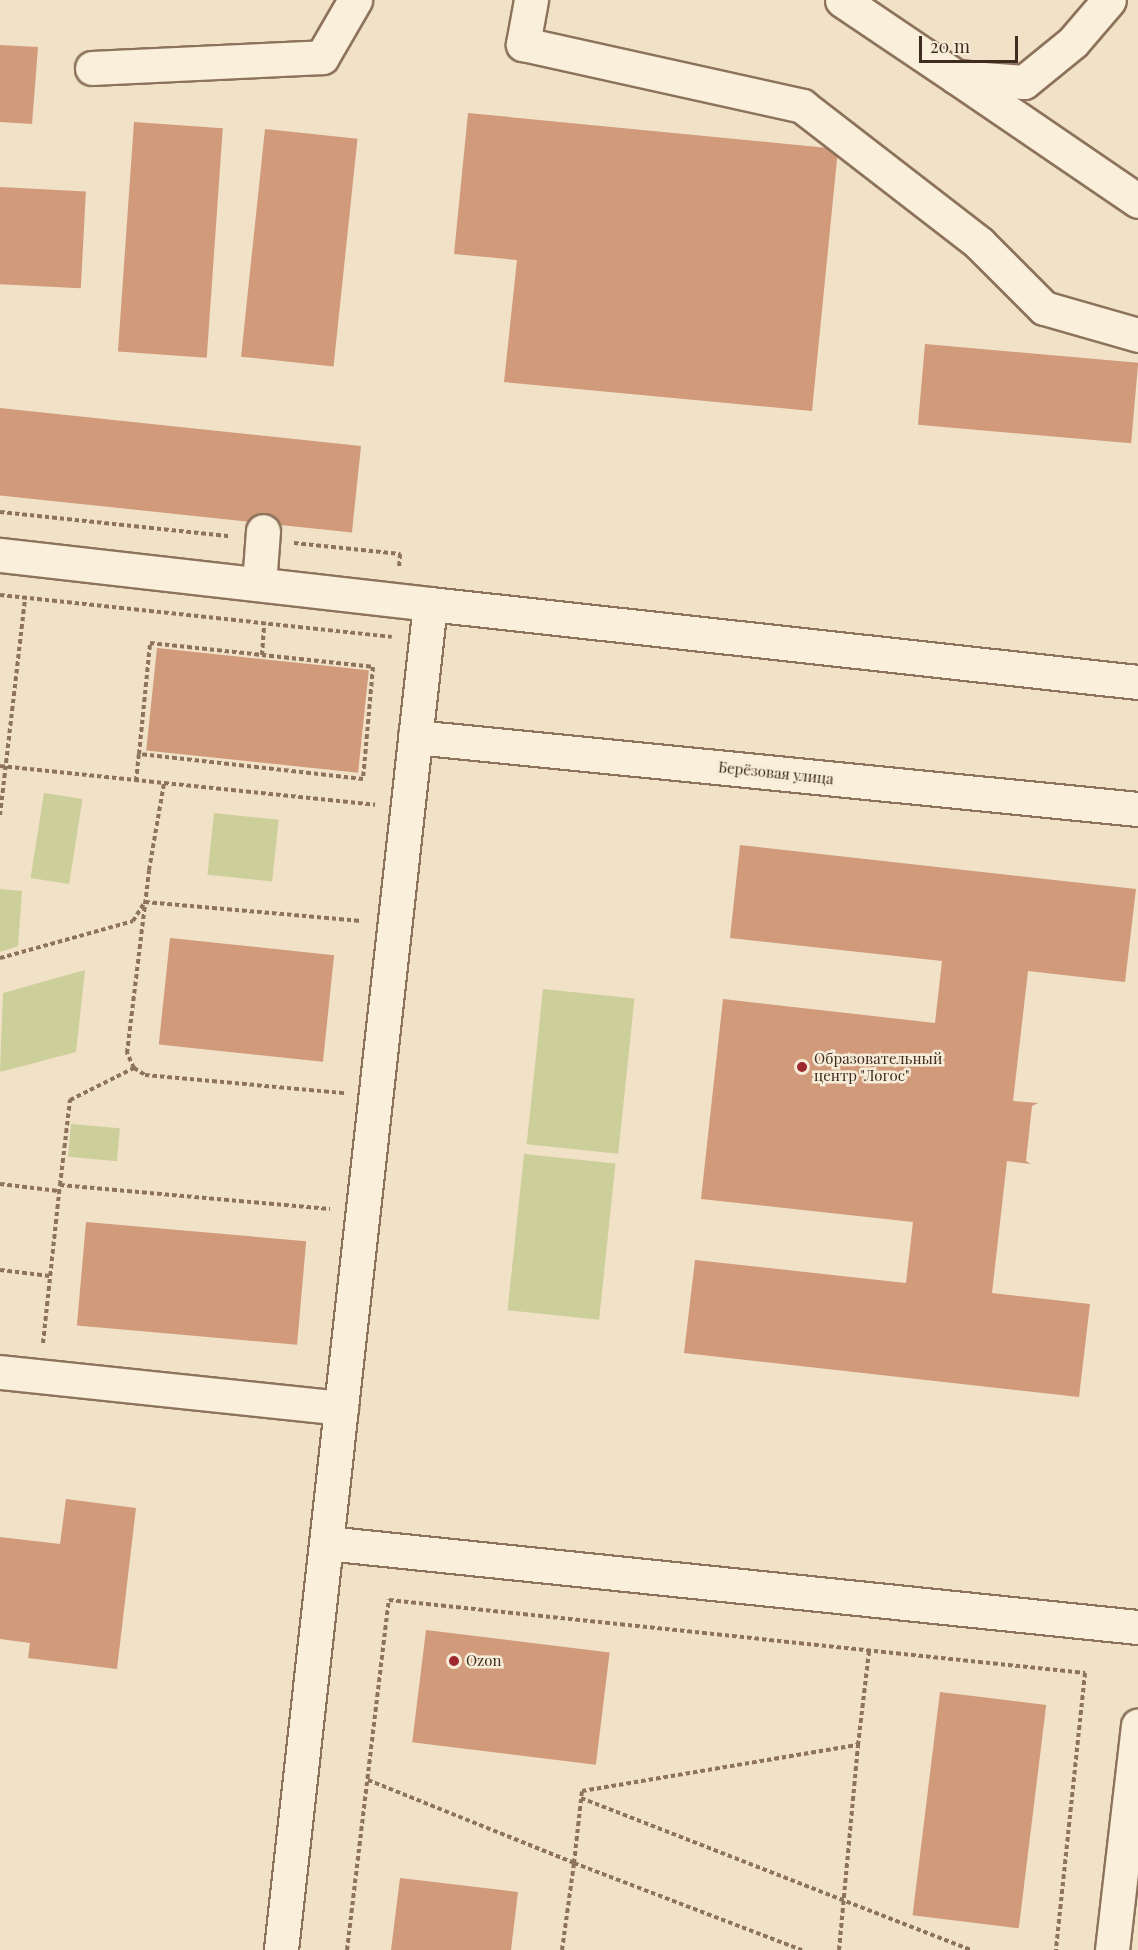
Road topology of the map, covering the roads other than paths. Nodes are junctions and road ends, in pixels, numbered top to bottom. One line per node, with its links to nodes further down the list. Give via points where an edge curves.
1 (355, 0): 5 (street, via 322,57)
2 (531, 0): 8 (street, via 523,44 802,106 979,243 1044,308)
3 (842, 0): 6 (street)
4 (1109, 0): 6 (street, via 1073,42 1024,81)
5 (92, 68)
6 (956, 77): 7 (street)
7 (1138, 201)
8 (1138, 336)
9 (263, 535): 11 (street)
10 (0, 555): 11 (street)
11 (259, 584): 12 (street)
12 (430, 604): 13 (street); 14 (street, via 410,639)
13 (1138, 682)
14 (415, 737): 15 (street, Берёзовая улица); 17 (street)
15 (1138, 809)
16 (0, 1371): 17 (street)
17 (341, 1408): 18 (street)
18 (326, 1543): 19 (street); 21 (street)
19 (1138, 1626)
20 (1138, 1725): 22 (street)
21 (281, 1950)
22 (1112, 1950)

